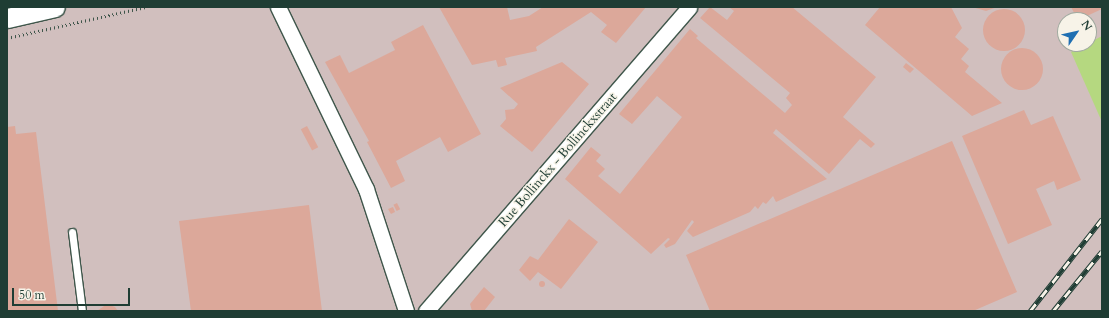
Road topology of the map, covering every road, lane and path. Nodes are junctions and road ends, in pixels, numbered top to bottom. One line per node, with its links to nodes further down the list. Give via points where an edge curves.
1 (55, 7): 5 (street)
2 (146, 7): 6 (path)
3 (278, 7): 9 (street, via 366,189)
4 (689, 7): 10 (street, Rue Bollinckx - Bollinckxstraat)
5 (7, 18)
6 (7, 38)
7 (72, 232): 8 (lane)
8 (82, 311)
9 (406, 311)
10 (426, 311)

